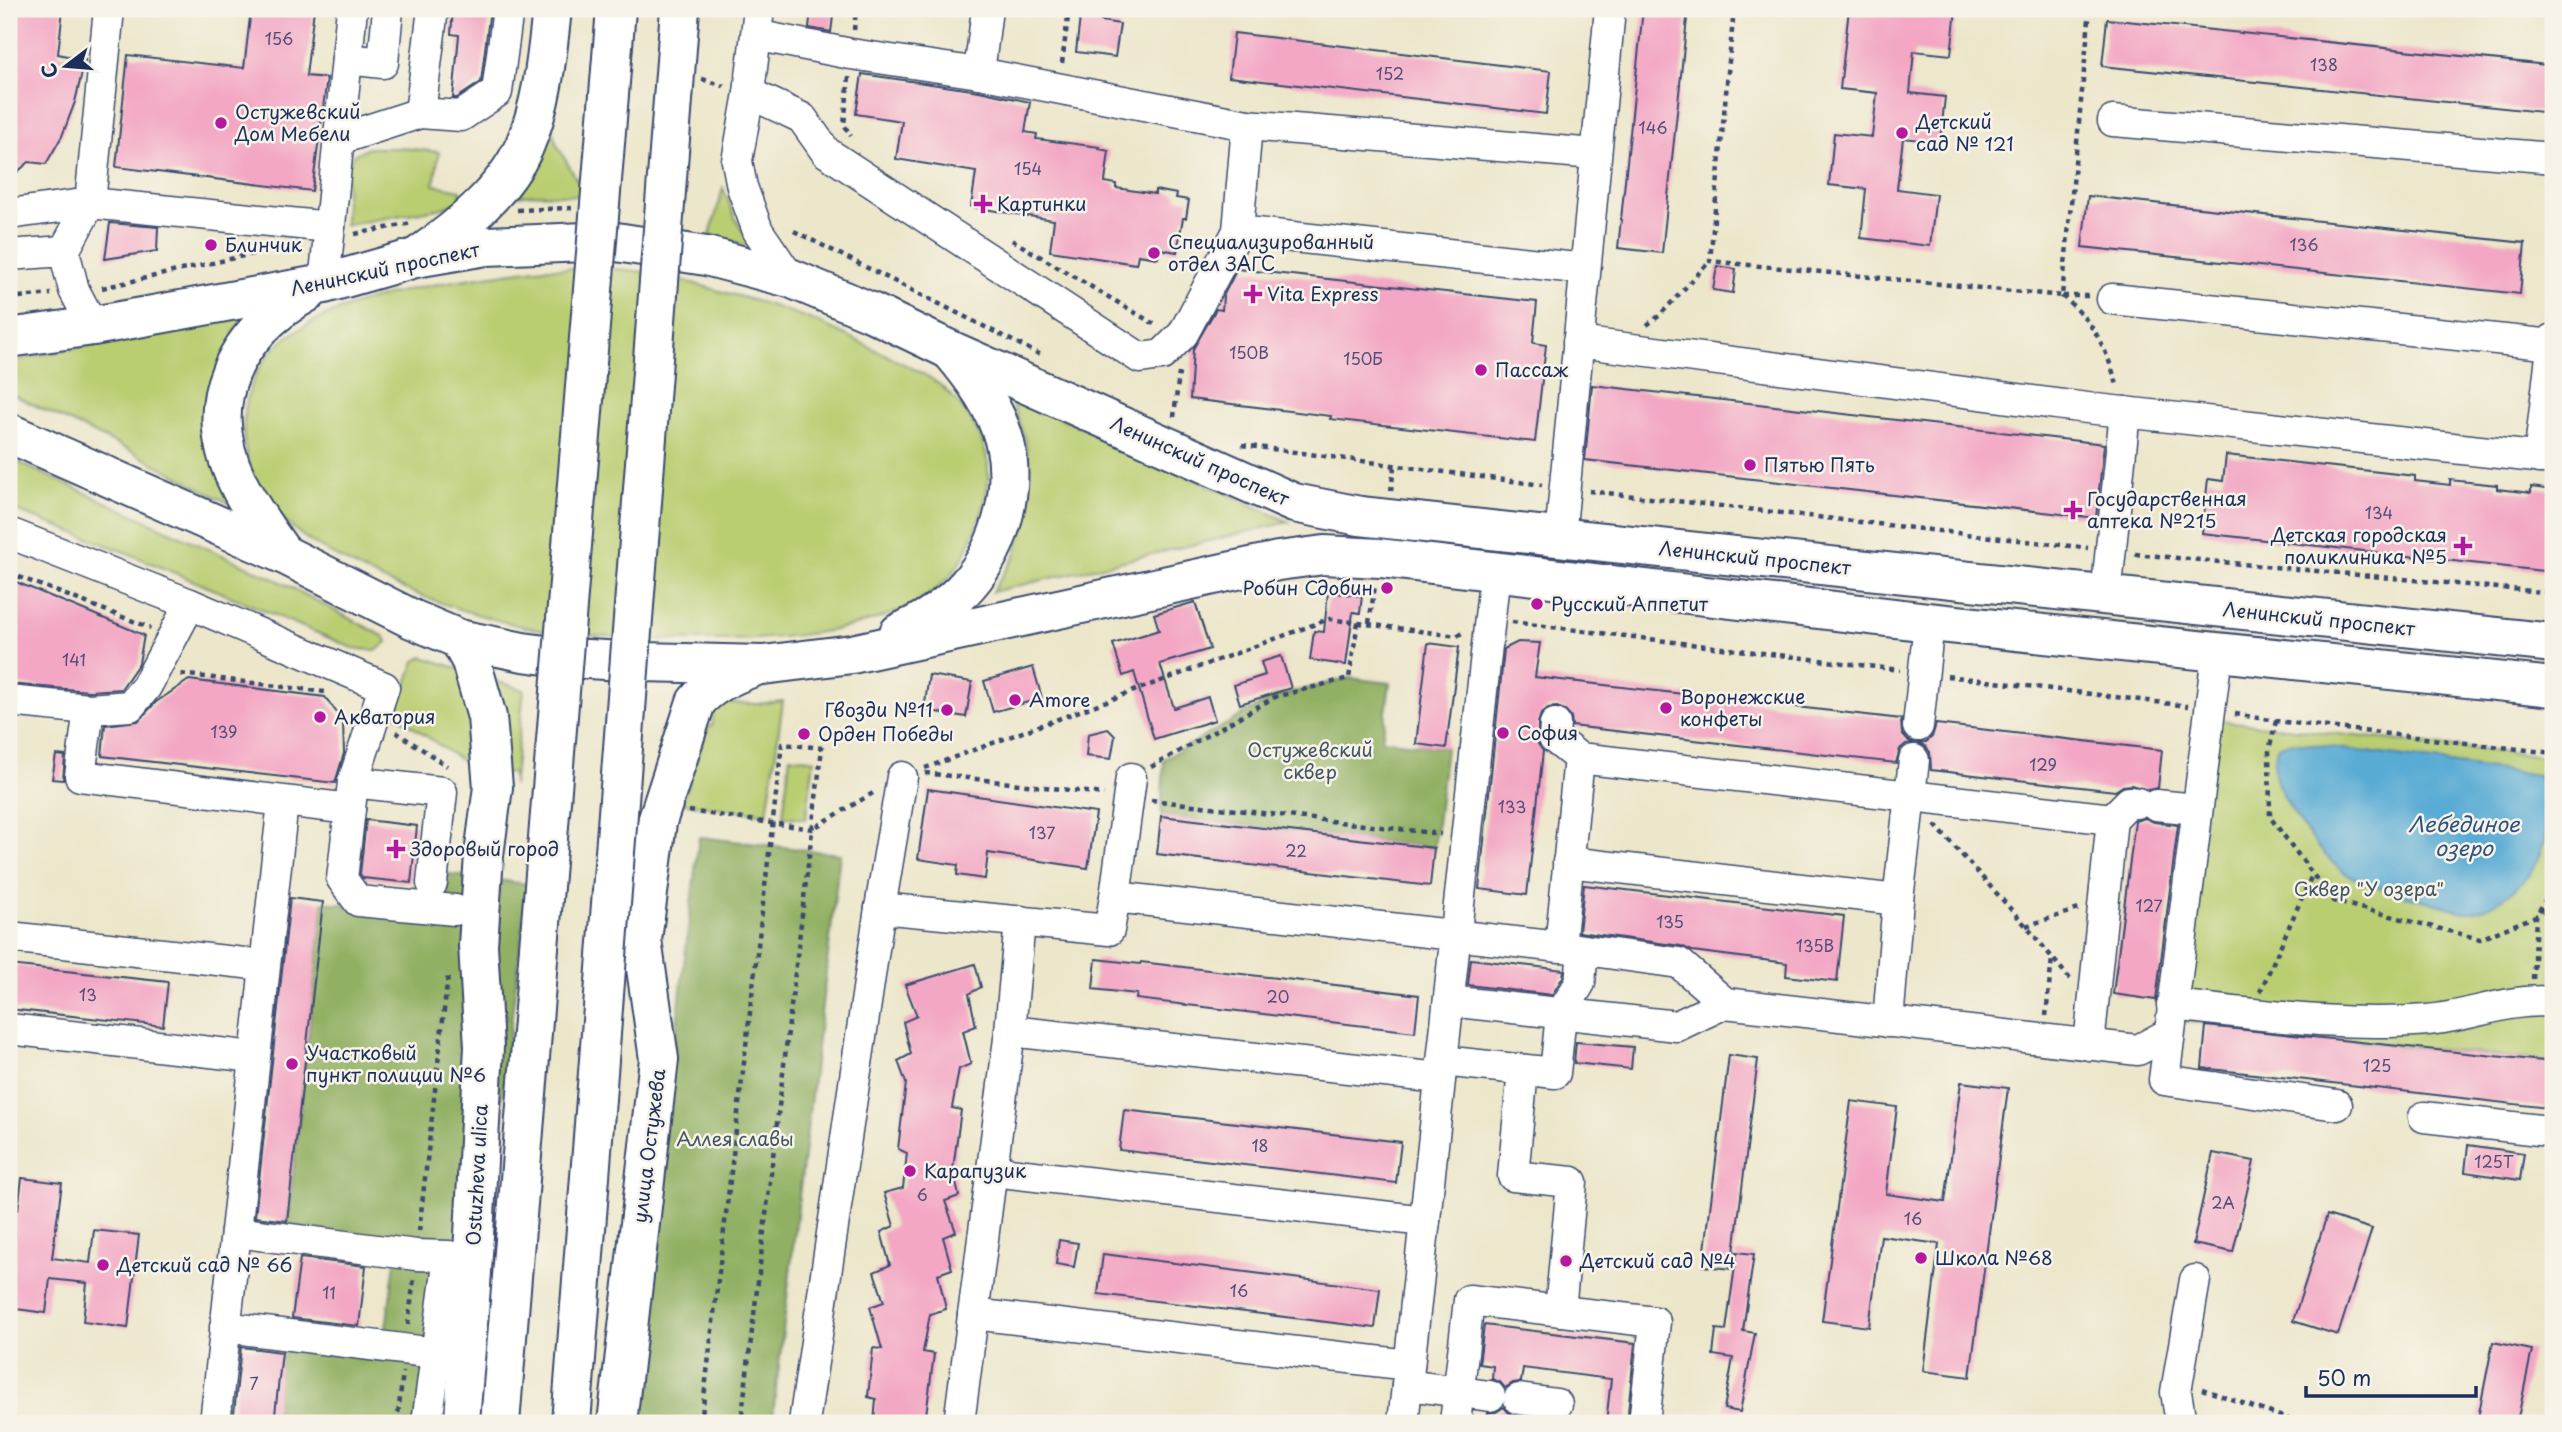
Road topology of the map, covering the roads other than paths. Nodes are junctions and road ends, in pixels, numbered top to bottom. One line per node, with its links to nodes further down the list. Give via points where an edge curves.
1 (109, 9): 21 (street)
2 (352, 9): 12 (street)
3 (388, 9): 12 (street, via 383,62)
4 (433, 9): 15 (street)
5 (508, 9): 15 (street, via 497,92 461,116)
6 (552, 9): 27 (main road, via 538,105 524,148 502,182 451,233)
7 (616, 9): 107 (main road, bridge)
8 (680, 9): 108 (main road, bridge)
9 (987, 9): 13 (street)
10 (1609, 9): 19 (street)
11 (762, 23): 13 (street, via 852,54); 14 (street)
12 (347, 59): 18 (street)
13 (979, 73): 17 (street)
14 (749, 93): 24 (street, via 802,118 826,152 1140,358 1162,355 1183,334); 29 (street, via 737,161 742,187 758,231)
15 (420, 113): 18 (street)
16 (2113, 121): 20 (street)
17 (1247, 125): 19 (street); 24 (street)
18 (340, 139): 23 (street)
19 (1595, 154): 28 (street)
20 (2553, 158)
21 (90, 203): 22 (street); 23 (street); 25 (street)
22 (9, 214)
23 (330, 227): 30 (street)
24 (1238, 231): 28 (street)
25 (64, 251): 26 (street); 32 (street, via 74,290)
26 (9, 255)
27 (415, 258): 29 (main road, Ленинский проспект, via 486,246 610,241 706,256); 30 (main road, Ленинский проспект)
28 (1585, 269): 35 (street)
29 (790, 278): 37 (main road, Ленинский проспект)
30 (324, 284): 32 (main road, Ленинский проспект); 43 (main road, via 279,310 253,334 236,361 223,402 223,439 234,474)
31 (2112, 299): 36 (street)
32 (93, 326): 33 (main road, Ленинский проспект)
33 (9, 338)
34 (2553, 339): 36 (street)
35 (1591, 344): 38 (street); 42 (street)
36 (2553, 345): 40 (street)
37 (950, 350): 42 (main road, Ленинский проспект, via 1294,503 1360,516); 50 (main road, via 989,405 1005,443 1008,482 1000,530 979,573 964,589 918,625)
38 (2125, 412): 40 (street); 45 (street)
39 (9, 433): 43 (main road)
40 (2546, 459)
41 (9, 533): 46 (street)
42 (1560, 538): 45 (main road, Ленинский проспект)
43 (283, 554): 48 (main road)
44 (1495, 571): 47 (main road); 50 (main road, via 1324,555 1278,561); 74 (street)
45 (2106, 596): 49 (main road, Ленинский проспект)
46 (190, 604): 55 (street, via 146,687 130,706); 62 (street, via 384,687)
47 (1929, 622): 51 (main road); 57 (street)
48 (459, 639): 52 (main road, via 568,658); 106 (main road, Ostuzheva ulica, via 471,661 487,717 493,787 478,945 484,1047)
49 (2553, 643)
50 (852, 654): 52 (main road)
51 (2217, 654): 53 (main road); 65 (street)
52 (762, 665): 109 (main road, улица Остужева, via 726,679 696,702 656,822 642,940 659,1059)
53 (2553, 687)
54 (9, 701): 55 (street)
55 (89, 709): 64 (street, via 80,776)
56 (1555, 724): 58 (street, via 1554,738)
57 (1918, 726)
58 (1579, 758): 63 (street); 67 (street)
59 (1914, 760): 63 (street)
60 (902, 777): 71 (street)
61 (1130, 787): 69 (street)
62 (351, 796): 64 (street); 68 (street, via 442,792); 72 (street, via 342,879 358,901)
63 (1909, 796): 66 (street); 70 (street)
64 (283, 802): 77 (street)
65 (2197, 808): 66 (street); 82 (street)
66 (2135, 809): 86 (street, via 2104,901)
67 (1568, 862): 70 (street); 76 (street)
68 (432, 883)
69 (1115, 897): 73 (street, via 1109,930); 74 (street)
70 (1898, 900): 83 (street)
71 (880, 908): 73 (street); 110 (street)
72 (455, 910)
73 (1020, 921): 85 (street)
74 (1456, 936): 76 (street); 78 (street)
75 (9, 937): 77 (street)
76 (1572, 948): 80 (street, via 1679,963); 81 (street, via 1580,983)
77 (263, 965): 87 (street)
78 (1449, 1001): 81 (street); 88 (street)
79 (2542, 1001): 82 (street, via 2428,1020 2322,1021 2250,1013)
80 (1725, 1003): 81 (street, via 1677,1026); 83 (street)
81 (1561, 1014): 89 (street, via 1555,1073)
82 (2170, 1019): 86 (street, via 2138,1050); 90 (street, via 2164,1080)
83 (1888, 1022): 86 (street)
84 (9, 1029): 87 (street)
85 (1010, 1031): 88 (street); 93 (street)
86 (2089, 1045)
87 (254, 1057): 95 (street)
88 (1441, 1069): 89 (street); 94 (street)
89 (1523, 1070): 97 (street, via 1513,1175 1572,1182)
90 (2337, 1105)
91 (2424, 1117): 92 (street, via 2549,1131)
92 (2553, 1127)
93 (992, 1171): 94 (street); 98 (street)
94 (1424, 1221): 101 (street)
95 (236, 1232): 99 (street); 100 (street, via 449,1256)
96 (2195, 1280): 115 (street, via 2177,1381)
97 (1560, 1311): 102 (street, via 1469,1300); 114 (street, via 1656,1322)
98 (974, 1314): 101 (street); 111 (street)
99 (225, 1327): 100 (street); 104 (street)
100 (435, 1353): 105 (street)
101 (1408, 1375): 102 (street); 112 (street)
102 (1459, 1392): 103 (street); 113 (street)
103 (1557, 1404)
104 (215, 1423)
105 (427, 1423)
106 (464, 1423)
107 (500, 1423)
108 (571, 1423)
109 (617, 1423)
110 (804, 1423)
111 (959, 1423)
112 (1403, 1423)
113 (1455, 1423)
114 (1644, 1423)
115 (2181, 1423)

